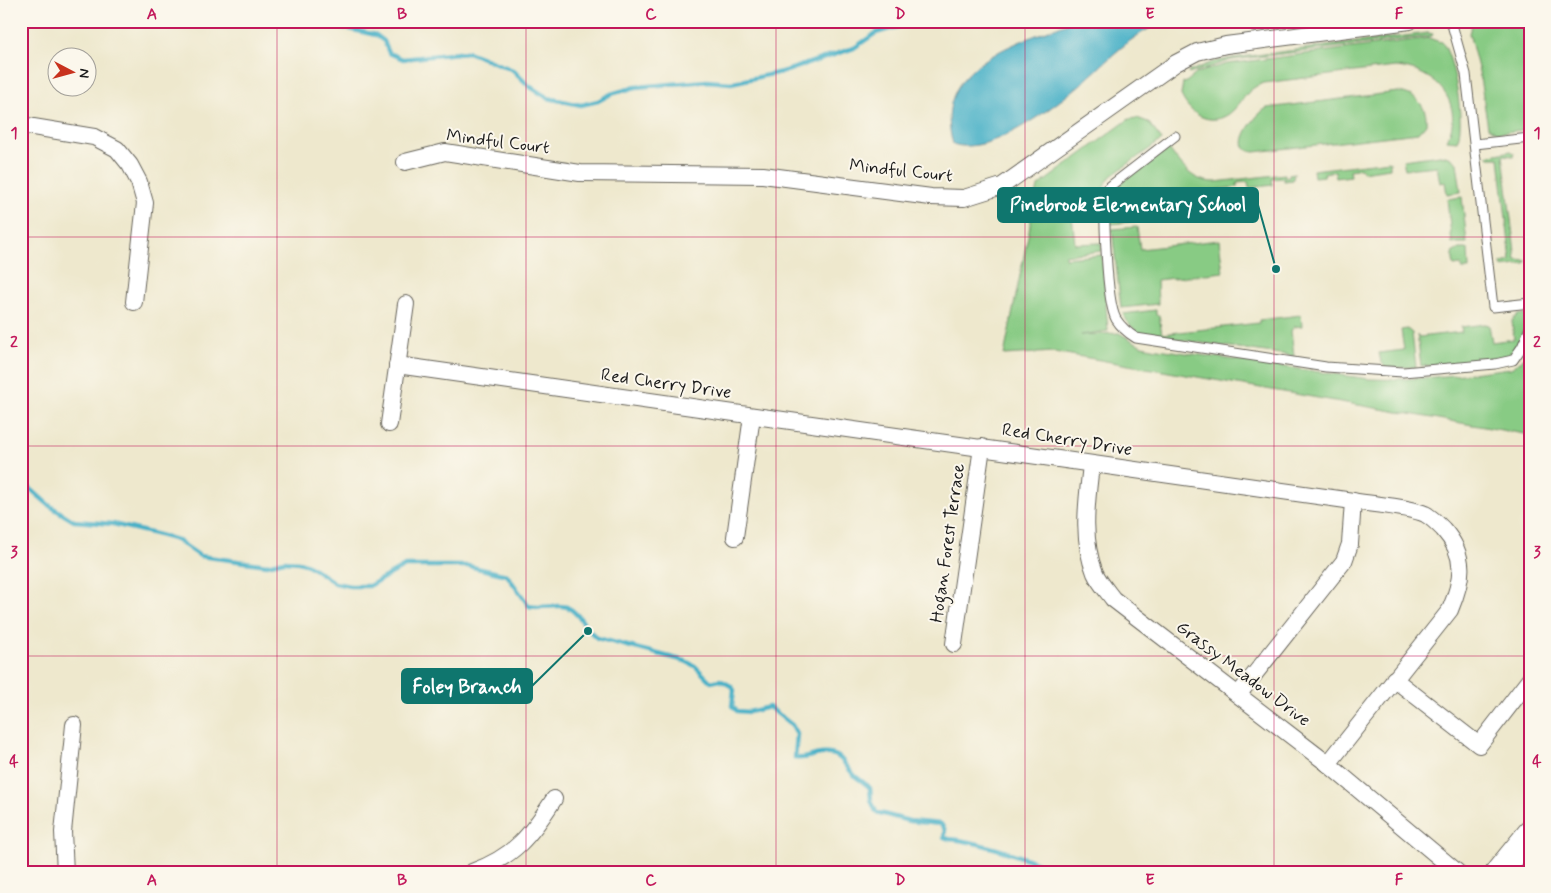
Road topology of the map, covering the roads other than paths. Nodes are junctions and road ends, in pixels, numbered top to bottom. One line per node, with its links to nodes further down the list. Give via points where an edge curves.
1 (1410, 21): 7 (street, Mindful Court, via 1226,45 1197,52 1176,63 1002,186 964,198 763,175 580,173 445,152)
2 (1452, 21): 6 (lane, via 1466,74)
3 (21, 125): 8 (street, via 94,137 117,150 130,165 145,203)
4 (1175, 136): 11 (lane, via 1105,190 1104,214 1114,311 1116,318 1136,338 1326,367 1403,372 1512,360)
5 (1530, 138): 6 (lane)
6 (1475, 144): 9 (lane, via 1493,307)
7 (405, 162)
8 (134, 302)
9 (1530, 302)
10 (406, 304): 12 (street)
11 (1530, 328)
12 (397, 365): 13 (street, Red Cherry Drive); 14 (street)
13 (752, 416): 15 (street, Red Cherry Drive); 18 (street)
14 (388, 424)
15 (982, 447): 16 (street, Red Cherry Drive); 19 (street, Hogan Forest Terrace)
16 (1090, 464): 17 (street, Red Cherry Drive); 22 (street, Grassy Meadow Drive, via 1085,520 1096,575 1113,599 1132,616)
17 (1353, 501): 20 (street, Red Cherry Drive, via 1426,514 1452,539 1462,568 1450,610); 22 (street, via 1350,544 1344,560)
18 (735, 537)
19 (954, 644)
20 (1394, 679): 21 (street, via 1479,745); 24 (street, Red Cherry Drive)
21 (1530, 679)
22 (1238, 695): 24 (street, Grassy Meadow Drive)
23 (74, 725): 27 (street, via 63,832)
24 (1328, 764): 29 (street, Grassy Meadow Drive)
25 (554, 799): 28 (street, via 534,830 512,853)
26 (1530, 834): 30 (main road)
27 (65, 872)
28 (472, 872)
29 (1457, 872)
30 (1499, 872)

